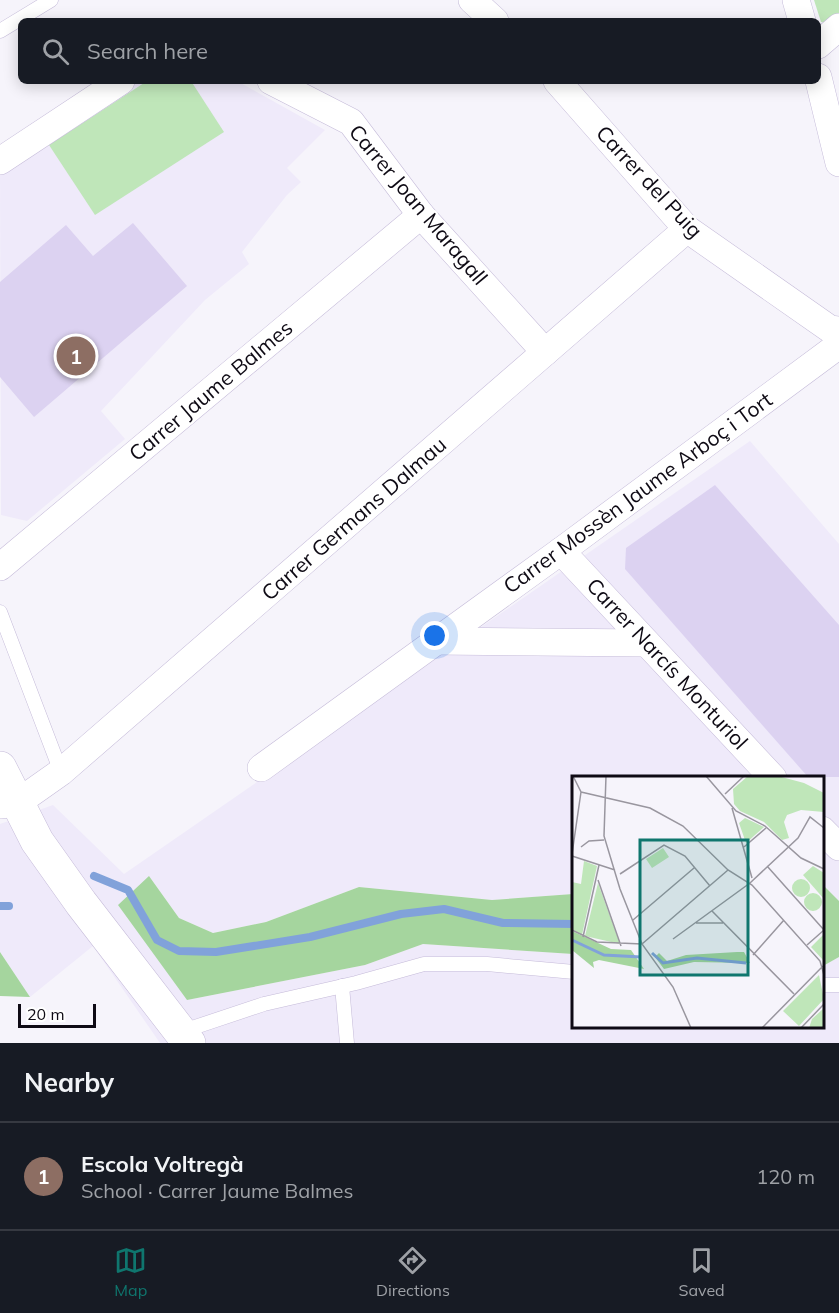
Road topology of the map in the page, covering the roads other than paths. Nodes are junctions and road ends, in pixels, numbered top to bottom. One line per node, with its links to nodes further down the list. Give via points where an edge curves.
1 (51, 0): 4 (lane)
2 (472, 0): 5 (street)
3 (796, 0): 6 (street)
4 (21, 18)
5 (492, 18)
6 (801, 18)
7 (18, 20): 9 (lane)
8 (839, 27): 10 (street)
9 (0, 31)
10 (821, 42)
11 (116, 84): 15 (street)
12 (277, 84): 17 (street, Carrer Joan Maragall, via 351,122)
13 (560, 84): 18 (street, Carrer del Puig)
14 (819, 84): 16 (street)
15 (0, 161)
16 (839, 163)
17 (421, 214): 21 (street, Carrer Joan Maragall); 23 (street, Carrer Jaume Balmes)
18 (687, 229): 19 (street, Carrer del Puig, via 830,329); 21 (street, Carrer Germans Dalmau)
19 (839, 330)
20 (839, 345): 22 (street, Carrer Mossèn Jaume Arboç i Tort)
21 (545, 352): 29 (street, Carrer Germans Dalmau)
22 (561, 551): 25 (street, Carrer Mossèn Jaume Arboç i Tort); 26 (street, Carrer Narcís Monturiol)
23 (0, 567)
24 (0, 612): 29 (lane)
25 (436, 641): 26 (street); 28 (street, Carrer Mossèn Jaume Arboç i Tort)
26 (645, 643): 30 (street, Carrer Narcís Monturiol)
27 (0, 768): 31 (street)
28 (261, 768)
29 (62, 772): 31 (street, Carrer Germans Dalmau)
30 (772, 776)
31 (8, 804): 36 (street)
32 (824, 832): 33 (street)
33 (839, 847)
34 (572, 972): 35 (lane, via 487,964 424,964)
35 (342, 986): 36 (lane, via 264,1004); 37 (lane)
36 (185, 1037)
37 (347, 1043)

